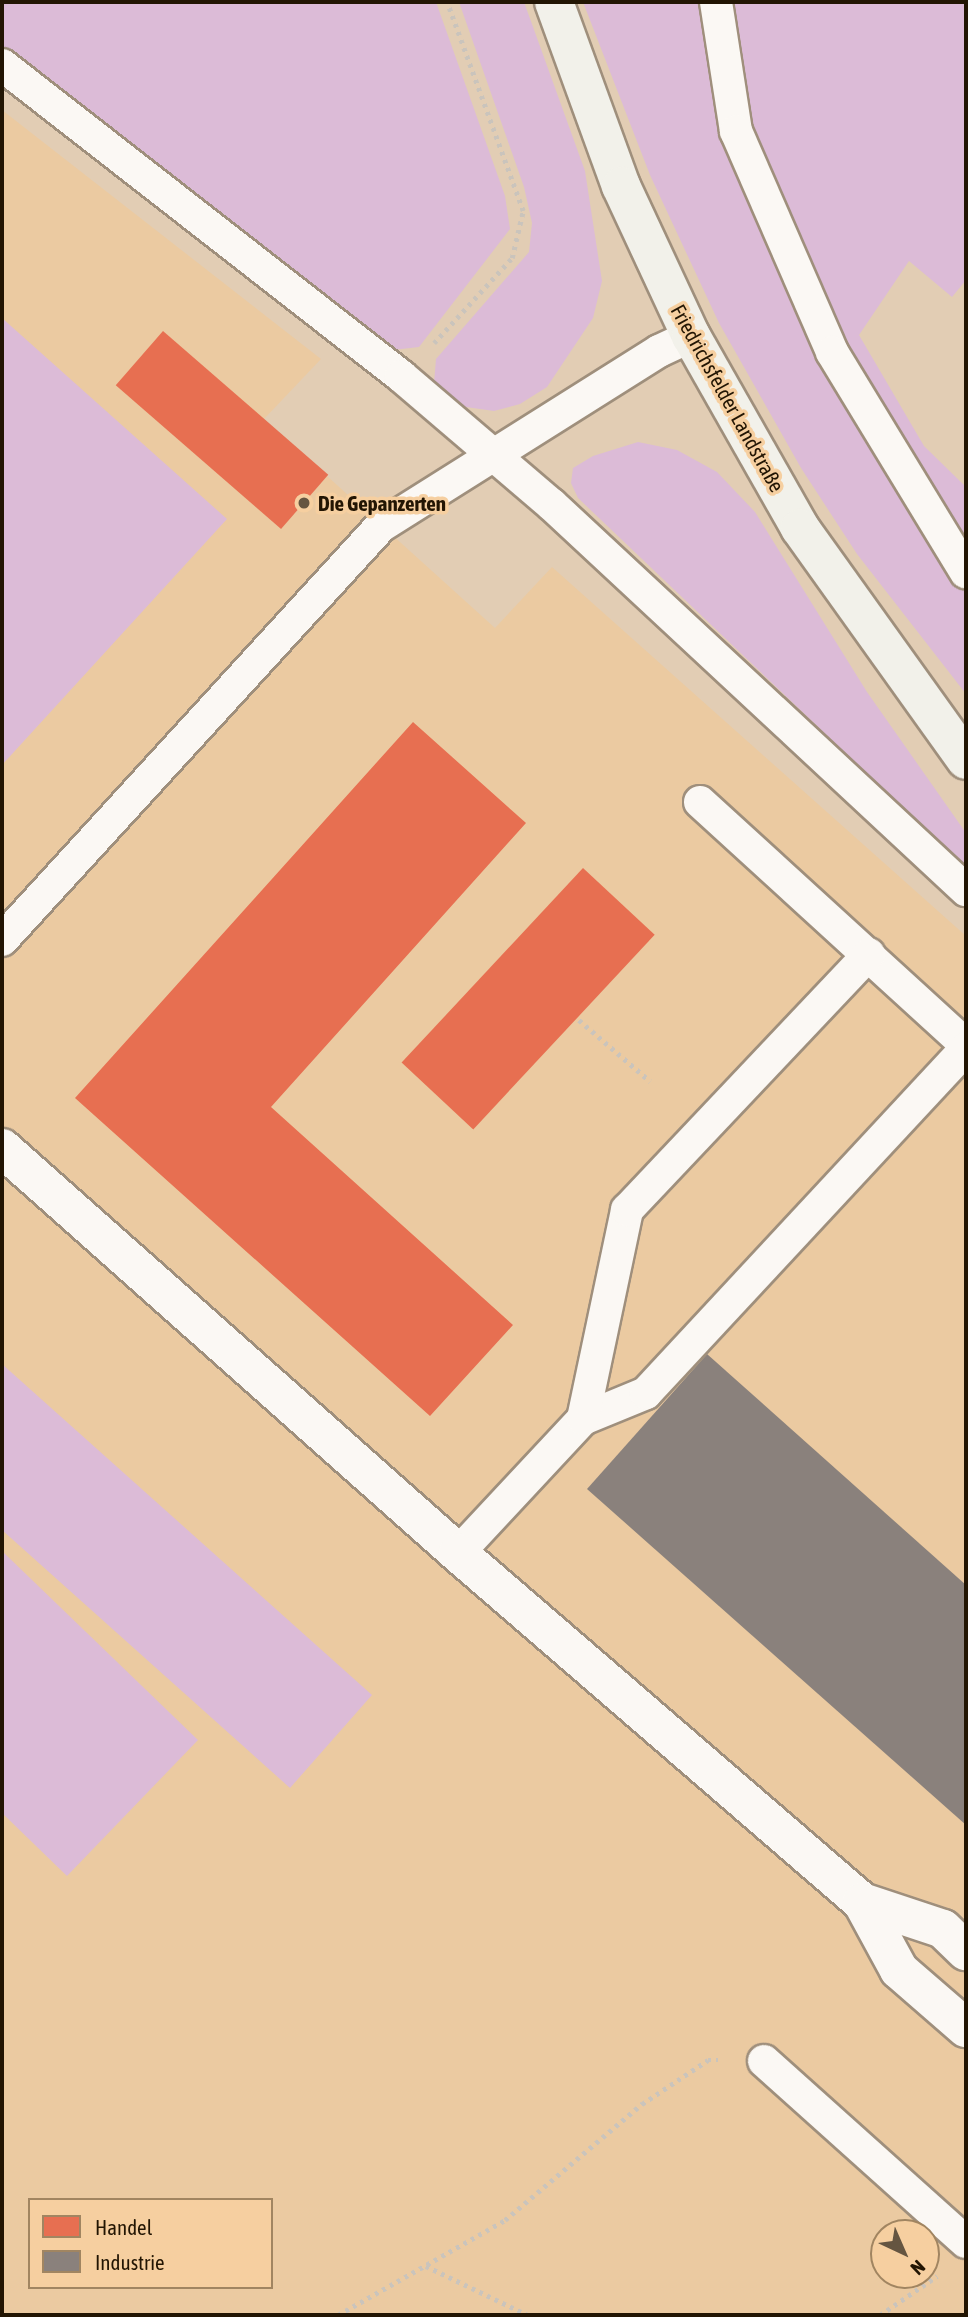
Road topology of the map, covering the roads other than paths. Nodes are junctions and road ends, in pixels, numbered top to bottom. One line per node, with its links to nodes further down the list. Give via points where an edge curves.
1 (554, 2): 4 (main road, Friedrichsfelder Landstraße, via 621,186)
2 (716, 2): 6 (lane, via 736,131 832,352)
3 (2, 65): 5 (lane, via 401,376)
4 (691, 336): 5 (lane, via 659,351); 7 (main road, Friedrichsfelder Landstraße, via 800,528)
5 (494, 457): 9 (lane); 10 (lane, via 381,526)
6 (966, 572)
7 (966, 760)
8 (700, 802): 11 (lane)
9 (966, 890)
10 (2, 940)
11 (869, 954): 12 (lane); 14 (lane, via 627,1210)
12 (966, 1047): 14 (lane, via 646,1394)
13 (2, 1148): 15 (street)
14 (583, 1419): 15 (lane)
15 (458, 1553): 16 (street)
16 (862, 1902): 17 (street, via 943,1929); 18 (street, via 899,1970)
17 (966, 1951)
18 (966, 2028)
19 (764, 2061): 20 (lane)
20 (966, 2242)

